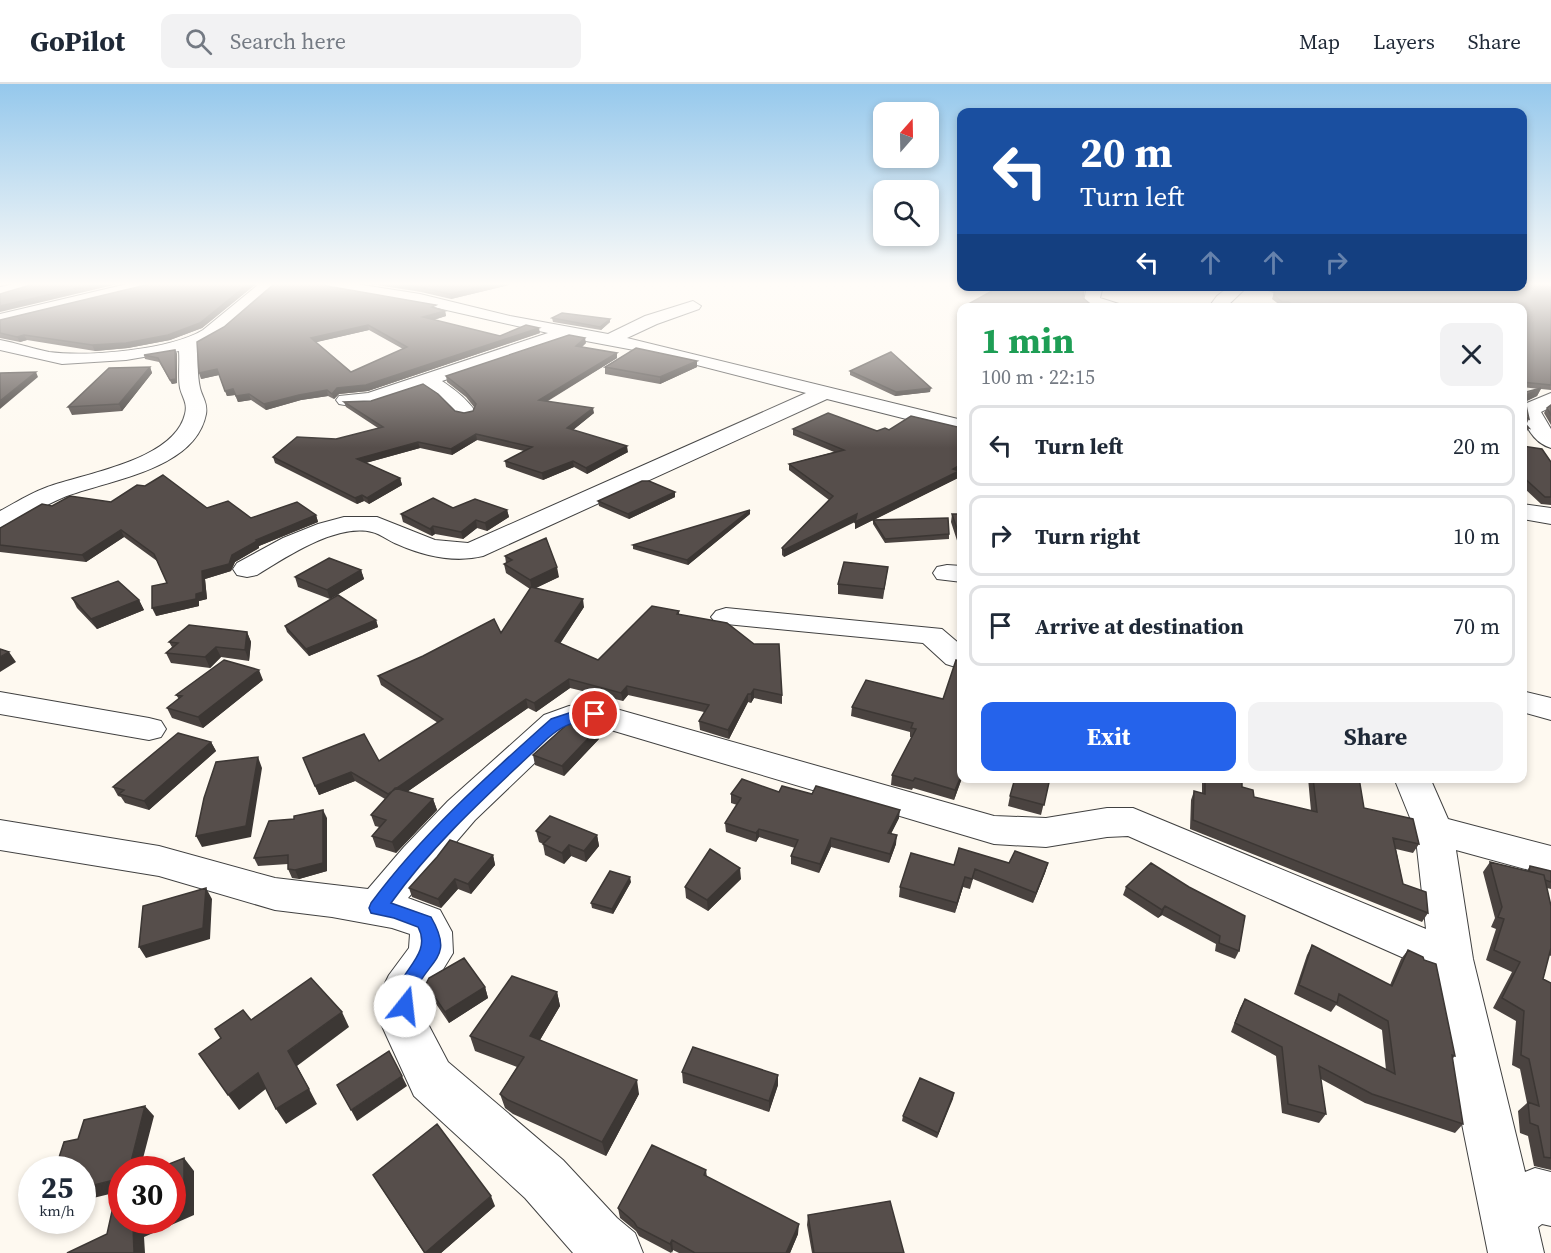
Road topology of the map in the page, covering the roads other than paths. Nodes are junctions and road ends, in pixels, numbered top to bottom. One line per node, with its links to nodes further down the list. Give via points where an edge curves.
1 (201, 339): 5 (street)
2 (548, 339): 6 (street)
3 (612, 339): 7 (street)
4 (0, 345): 5 (street, via 66,358)
5 (188, 345): 15 (street, via 190,390 197,404 193,428 186,436 160,455 54,494)
6 (427, 380): 9 (street, via 365,400); 10 (street)
7 (824, 393): 11 (street); 16 (street, via 474,550 432,546 381,526 357,523 299,540)
8 (1551, 399): 12 (street, via 1529,410)
9 (346, 400)
10 (465, 411)
11 (957, 426)
12 (1551, 441)
13 (1527, 512): 14 (street)
14 (1551, 516)
15 (0, 521)
16 (247, 569)
17 (726, 617): 18 (street, via 931,635)
18 (957, 658)
19 (1527, 702): 21 (street)
20 (0, 704): 22 (street)
21 (1551, 709)
22 (149, 729)
23 (1414, 783): 24 (street)
24 (1434, 830): 26 (street); 28 (street)
25 (0, 835): 27 (street, via 159,861 274,894)
26 (1551, 861)
27 (378, 908): 28 (street, via 403,873 458,814 548,730 569,717 595,714 994,830 1027,834 1118,820 1133,822); 30 (street, via 425,922 430,932 431,953 405,989 404,1024 431,1079 544,1179)
28 (1451, 959): 29 (street)
29 (1525, 1223)
30 (615, 1253)

